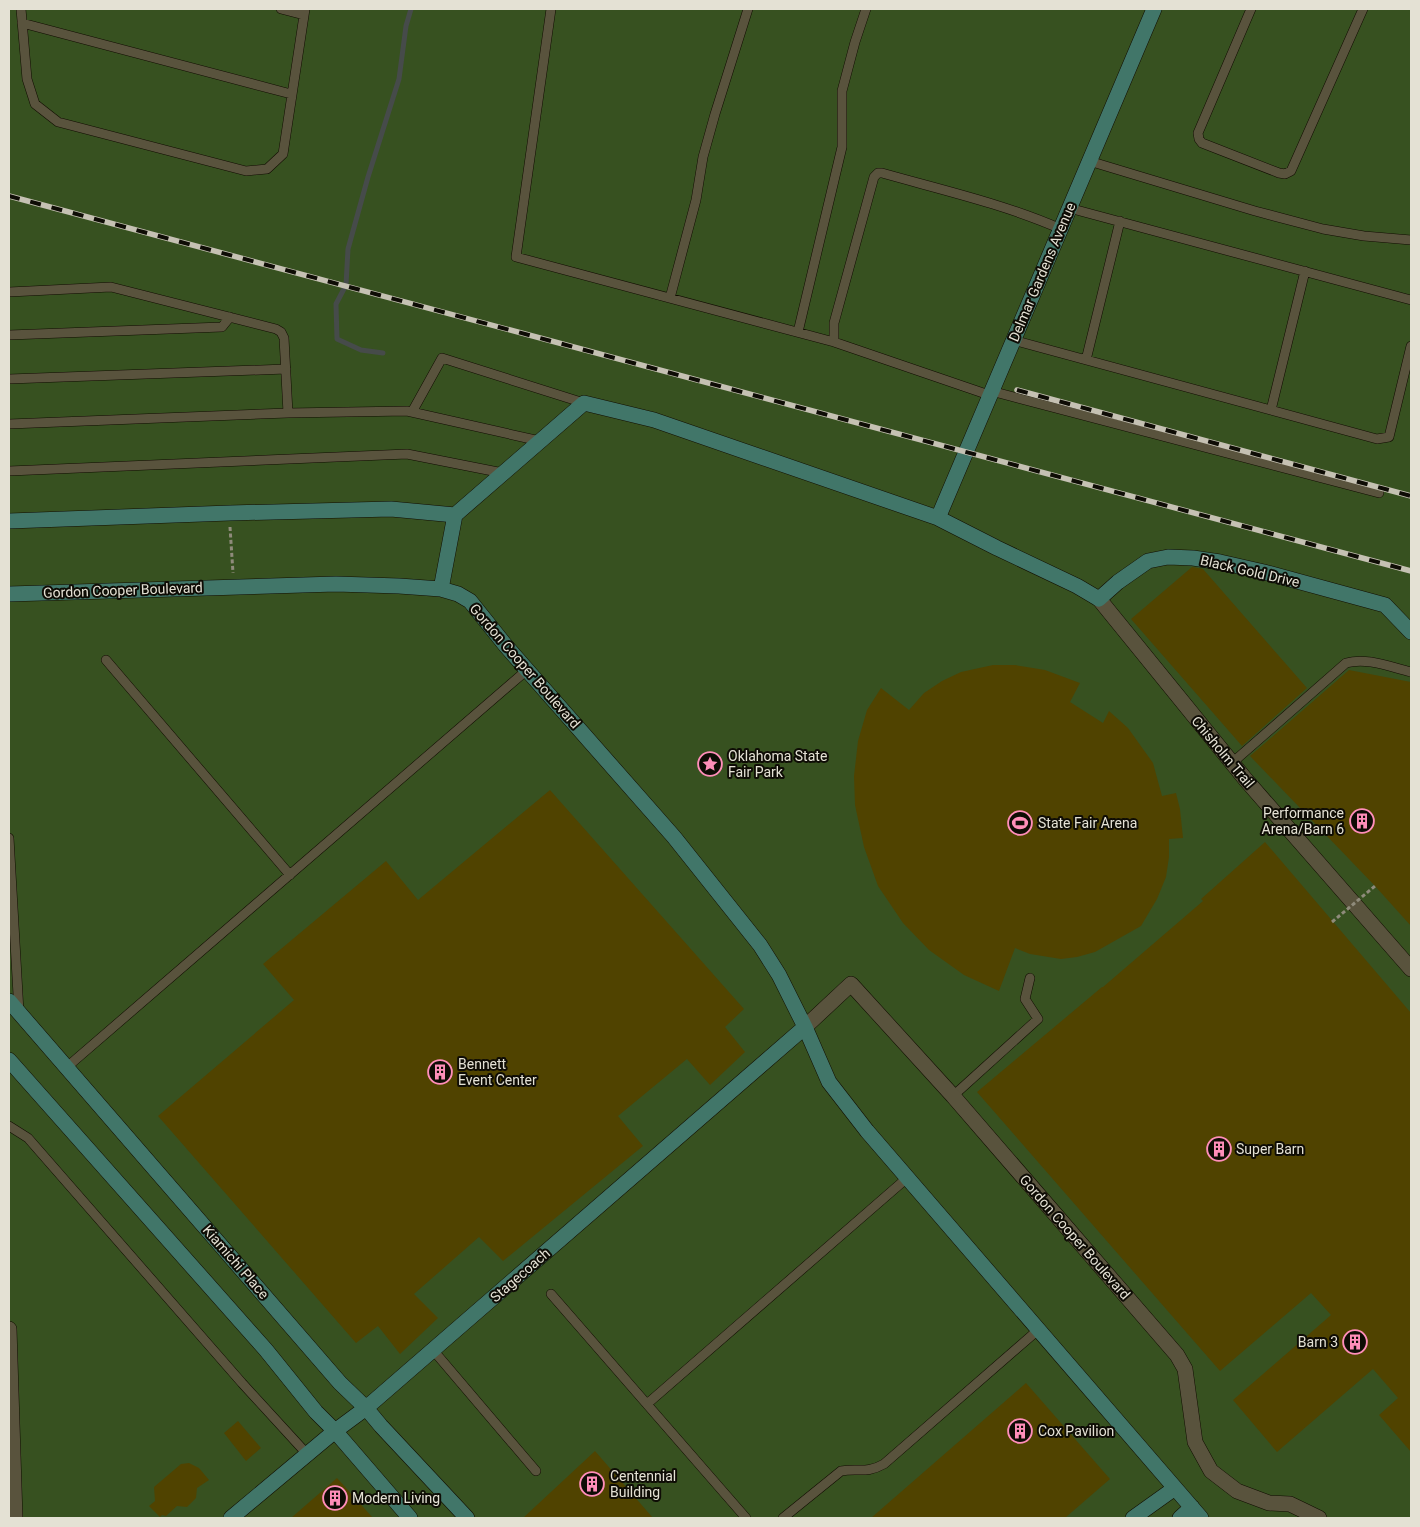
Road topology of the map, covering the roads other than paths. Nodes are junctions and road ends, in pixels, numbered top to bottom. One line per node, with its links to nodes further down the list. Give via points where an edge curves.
1 (20, 9): 10 (lane)
2 (281, 9): 9 (lane)
3 (551, 9): 19 (lane, via 516,257)
4 (748, 9): 19 (lane, via 714,114)
5 (866, 9): 22 (lane, via 842,91 842,147)
6 (1154, 9): 12 (street, Delmar Gardens Avenue)
7 (1251, 9): 8 (lane, via 1198,139 1279,174 1291,171)
8 (1363, 9)
9 (305, 12): 11 (lane)
10 (22, 23): 11 (lane); 11 (lane, via 27,79 35,104 58,122 237,169 267,169 283,154)
11 (291, 94)
12 (1089, 161): 13 (street, Delmar Gardens Avenue); 16 (lane, via 1323,229)
13 (1070, 208): 14 (lane); 15 (street, Delmar Gardens Avenue)
14 (1120, 221): 17 (lane); 27 (lane)
15 (1061, 229): 24 (street, Delmar Gardens Avenue); 25 (lane, via 1007,208 878,173 874,177 834,323)
16 (1411, 240)
17 (1305, 271): 20 (lane); 32 (lane)
18 (9, 292): 21 (lane, via 111,287)
19 (670, 298): 22 (lane)
20 (1411, 300)
21 (230, 317): 23 (lane, via 222,327); 28 (lane, via 281,332)
22 (798, 332): 25 (lane)
23 (9, 334)
24 (1013, 340): 27 (lane); 30 (street, Delmar Gardens Avenue)
25 (834, 342): 30 (lane)
26 (1411, 346): 32 (lane, via 1388,436 1377,439)
27 (1086, 360): 32 (lane)
28 (286, 369): 29 (lane); 34 (lane)
29 (9, 379)
30 (990, 393): 39 (lane); 41 (street, Delmar Gardens Avenue)
31 (584, 402): 33 (lane, via 442,358); 36 (street); 41 (street, via 654,420)
32 (1271, 410)
33 (412, 412): 34 (lane); 36 (lane)
34 (288, 414): 35 (lane)
35 (9, 424)
36 (540, 441): 38 (street)
37 (9, 471): 38 (lane, via 407,454)
38 (503, 473): 40 (street)
39 (1379, 493)
40 (455, 516): 42 (street, via 391,508); 43 (street)
41 (938, 518): 45 (street)
42 (9, 522)
43 (441, 588): 44 (street, Gordon Cooper Boulevard, via 336,584); 48 (street, Gordon Cooper Boulevard, via 470,601)
44 (9, 594)
45 (1099, 598): 46 (street, Black Gold Drive, via 1148,560 1192,558 1264,572 1385,605); 50 (street, Chisholm Trail)
46 (1411, 632)
47 (106, 660): 52 (lane)
48 (527, 670): 52 (lane); 57 (street, Gordon Cooper Boulevard, via 674,837 760,945)
49 (1411, 672): 50 (lane, via 1356,660 1346,663)
50 (1232, 763): 53 (street, Chisholm Trail)
51 (9, 838): 56 (lane)
52 (290, 875): 59 (lane)
53 (1411, 969)
54 (1030, 978): 60 (lane, via 1025,999 1038,1019)
55 (9, 1000): 56 (street, Kiamichi Place)
56 (19, 1012): 59 (street, Kiamichi Place)
57 (805, 1027): 60 (street, Gordon Cooper Boulevard, via 850,984); 62 (street, Gordon Cooper Boulevard, via 829,1082); 66 (street, Stagecoach)
58 (9, 1060): 69 (street)
59 (67, 1067): 68 (street, Kiamichi Place)
60 (953, 1096): 82 (street, Gordon Cooper Boulevard, via 1186,1368 1195,1442 1211,1471 1237,1491 1269,1502 1290,1504)
61 (9, 1126): 70 (lane, via 28,1138)
62 (907, 1178): 65 (street, Gordon Cooper Boulevard); 67 (lane)
63 (551, 1294): 67 (lane)
64 (9, 1329): 74 (street)
65 (1038, 1330): 72 (street, Gordon Cooper Boulevard); 79 (lane, via 884,1464 868,1471 841,1471)
66 (433, 1350): 68 (street, Stagecoach); 71 (lane)
67 (647, 1404): 78 (lane)
68 (366, 1408): 69 (street, Stagecoach); 77 (street, Kiamichi Place)
69 (335, 1431): 70 (street, Stagecoach); 76 (street)
70 (307, 1454): 75 (street, Stagecoach)
71 (536, 1471)
72 (1175, 1488): 73 (street, Gordon Cooper Boulevard); 80 (street)
73 (1196, 1513): 81 (street)
74 (16, 1518)
75 (231, 1518)
76 (410, 1518)
77 (467, 1518)
78 (746, 1518)
79 (783, 1518)
80 (1133, 1518)
81 (1180, 1518)
82 (1319, 1518)

